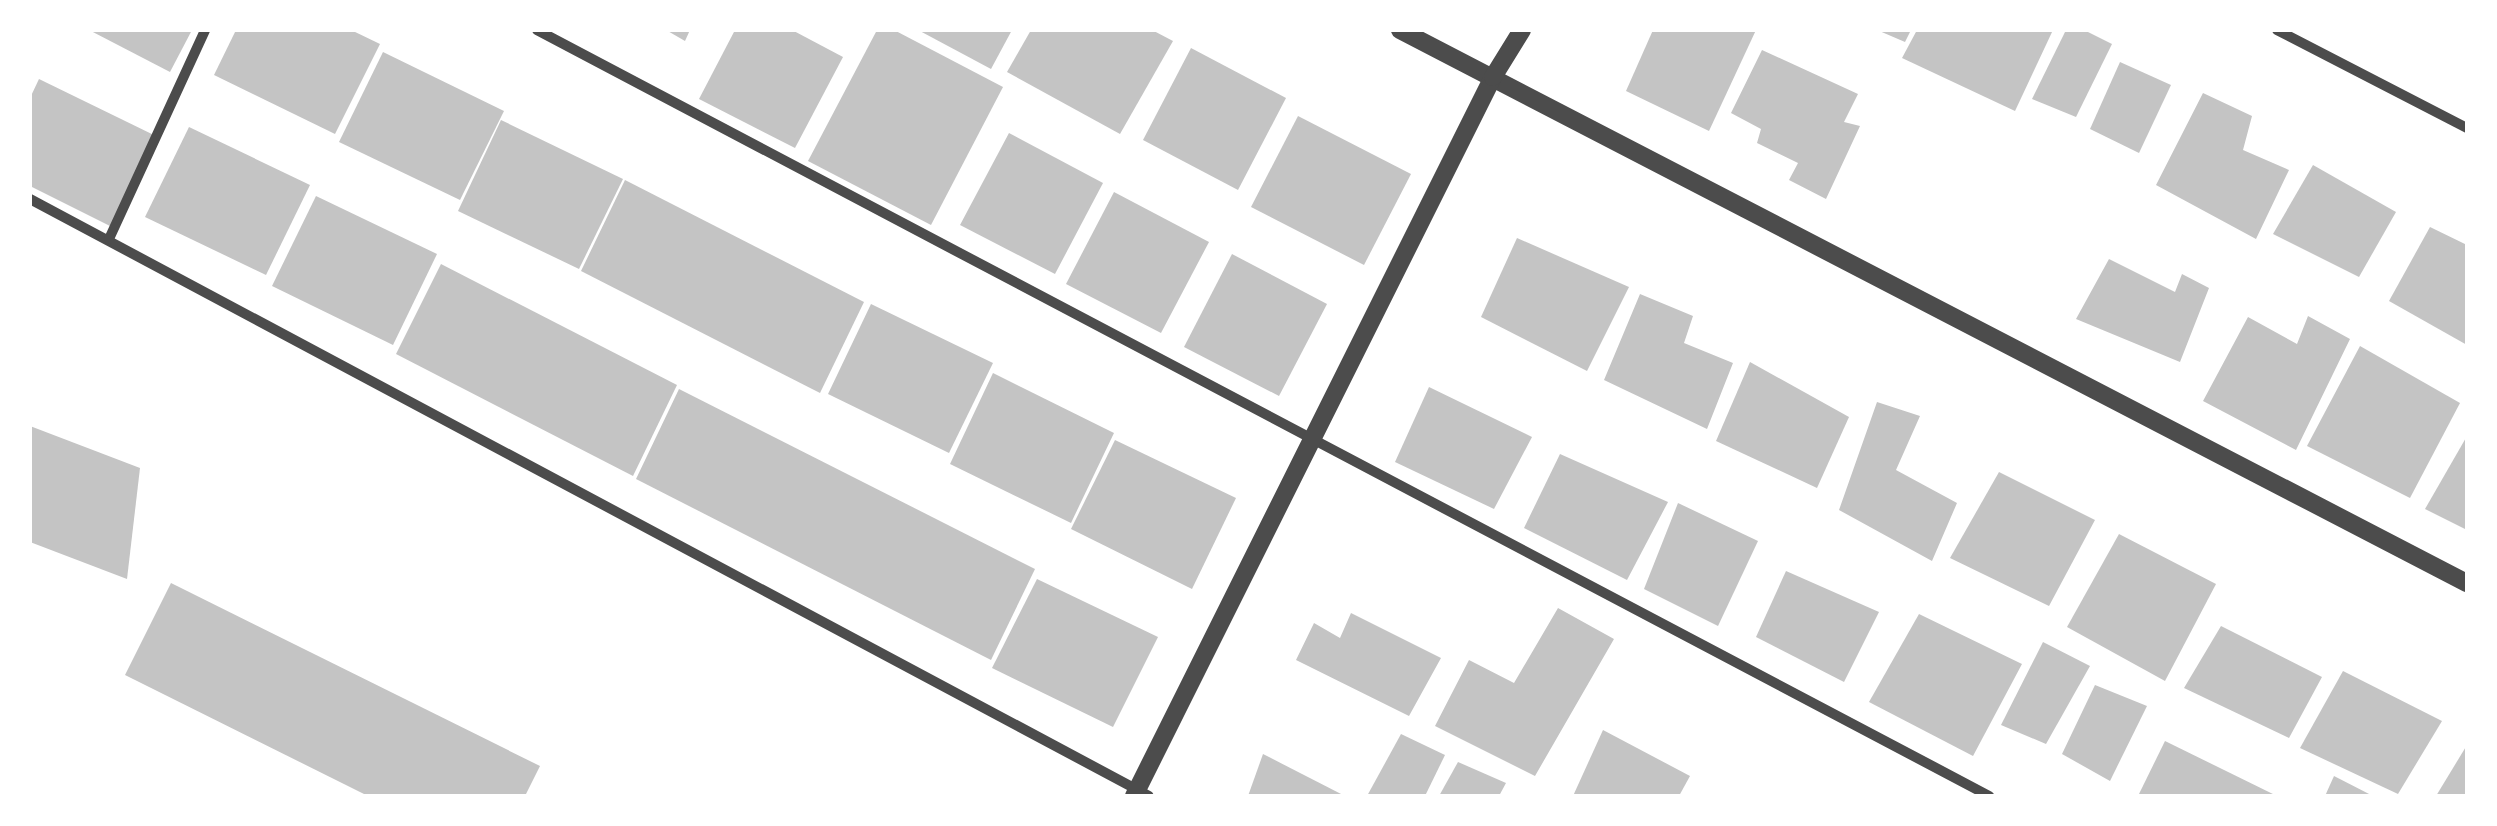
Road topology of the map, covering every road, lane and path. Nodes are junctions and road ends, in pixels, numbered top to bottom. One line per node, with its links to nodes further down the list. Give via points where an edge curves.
1 (205, 30): 9 (street)
2 (537, 30): 10 (street)
3 (1400, 30): 6 (street)
4 (1522, 30): 6 (street)
5 (2277, 30): 7 (street)
6 (1492, 77): 10 (street); 11 (street)
7 (2467, 128)
8 (30, 199): 9 (street)
9 (109, 239): 12 (street)
10 (1310, 440): 12 (street); 13 (street)
11 (2467, 583)
12 (1140, 794)
13 (1988, 796)

